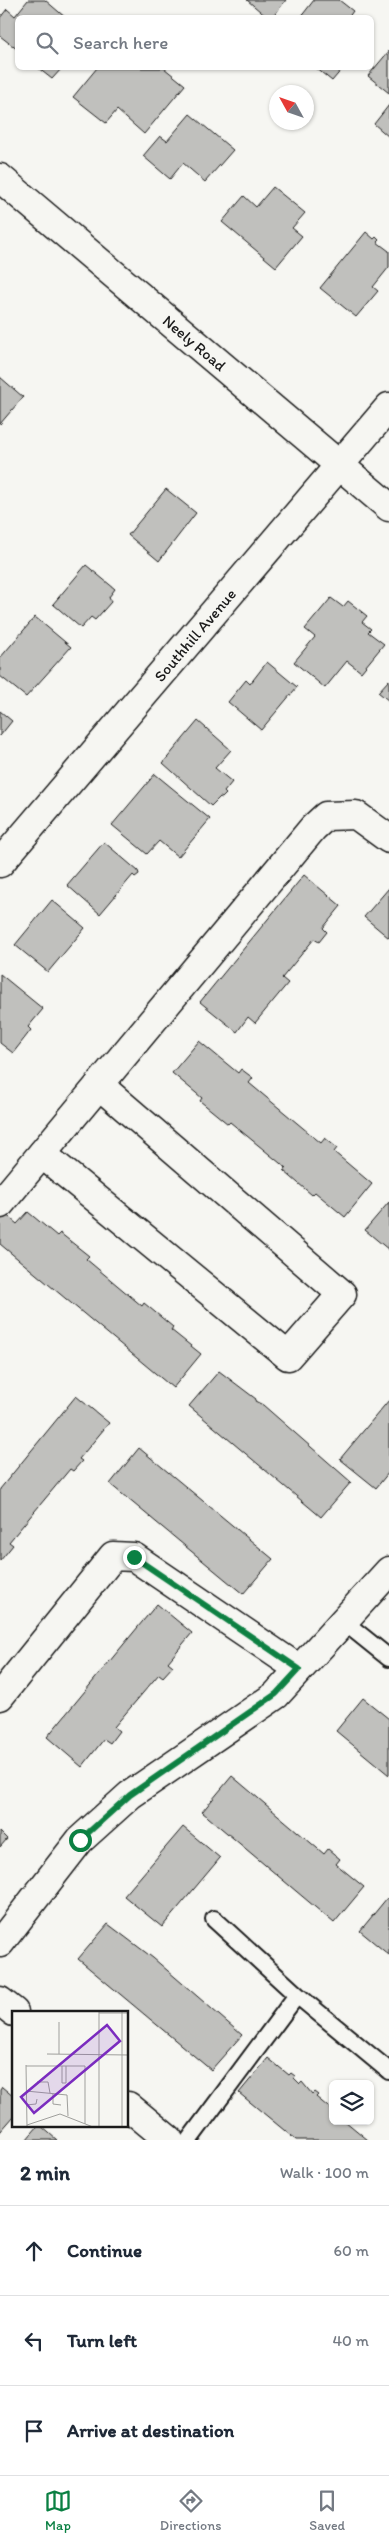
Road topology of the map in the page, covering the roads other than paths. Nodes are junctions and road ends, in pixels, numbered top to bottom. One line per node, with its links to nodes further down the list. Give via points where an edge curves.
1 (0, 178): 3 (street, Neely Road)
2 (389, 407): 3 (street, Southhill Avenue)
3 (340, 466): 4 (street, Neely Road); 6 (street, Southhill Avenue)
4 (389, 507)
5 (389, 839): 7 (street, via 356,815 326,816)
6 (0, 863)
7 (99, 1085): 8 (street); 8 (street, via 342,1294 288,1356)
8 (42, 1154): 9 (street)
9 (0, 1204)
10 (389, 1571): 11 (street)
11 (343, 1621): 12 (lane); 13 (street)
12 (389, 1658)
13 (299, 1669): 14 (street, via 134,1557 113,1556); 16 (street, via 276,1694 130,1795 80,1840)
14 (0, 1696)
15 (214, 1919): 17 (lane)
16 (0, 1943)
17 (297, 1995): 20 (lane); 23 (lane)
18 (0, 2000): 19 (street)
19 (13, 2011)
20 (389, 2071)
21 (129, 2107): 22 (street)
22 (169, 2140)
23 (189, 2140)

